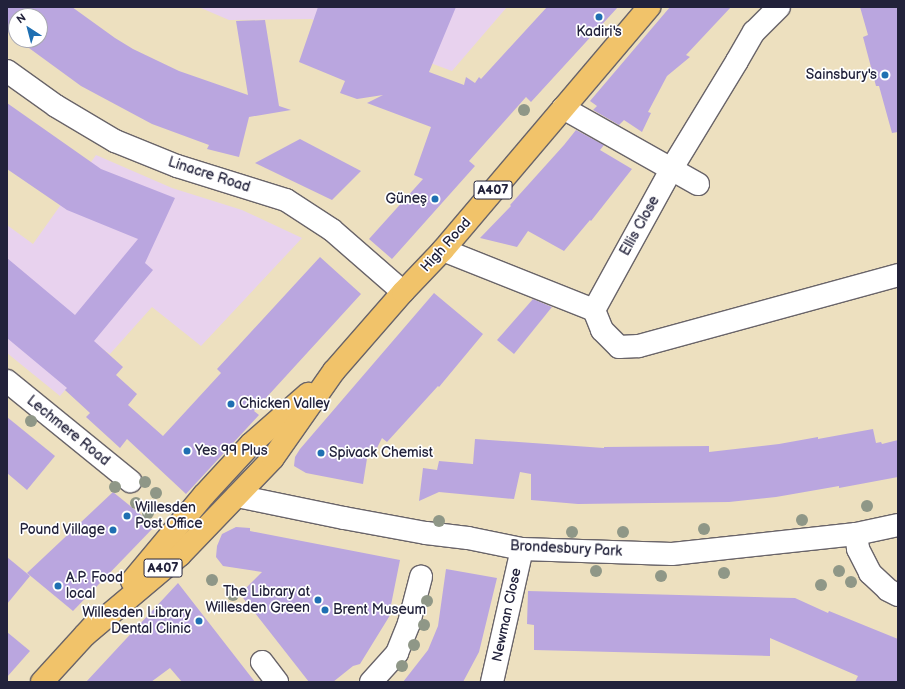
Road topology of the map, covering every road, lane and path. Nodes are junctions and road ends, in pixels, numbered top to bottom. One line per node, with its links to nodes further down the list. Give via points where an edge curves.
1 (649, 7): 4 (main road, High Road / A407)
2 (779, 7): 5 (street, Ellis Close, via 754,32)
3 (7, 71): 9 (street, Linacre Road, via 56,106 115,141 178,166 286,200 332,230)
4 (563, 108): 5 (street); 7 (main road, High Road / A407)
5 (672, 168): 6 (street); 10 (street, Ellis Close)
6 (698, 184)
7 (443, 250): 9 (main road, High Road / A407); 10 (street)
8 (898, 275): 10 (street, via 639,346 619,347 602,330)
9 (403, 292): 11 (main road, High Road / A407)
10 (594, 310)
11 (334, 371): 14 (main road, High Road / A407, via 254,441); 15 (main road, High Road / A407, via 273,458)
12 (7, 381): 13 (street, Lechmere Road)
13 (130, 481)
14 (204, 495): 15 (main road); 21 (main road, High Road / A407)
15 (237, 496): 18 (street, Brondesbury Park, via 359,521); 21 (main road, High Road / A407, via 180,555)
16 (898, 525): 17 (street, Brondesbury Park)
17 (856, 534): 18 (street, Brondesbury Park, via 672,554); 20 (street, via 858,549 870,573 888,590)
18 (522, 549): 26 (street, Newman Close)
19 (421, 577): 25 (street, via 409,623 396,653)
20 (898, 595)
21 (85, 635): 23 (main road, High Road / A407)
22 (262, 662): 24 (street)
23 (42, 682)
24 (277, 682)
25 (371, 682)
26 (492, 682)

